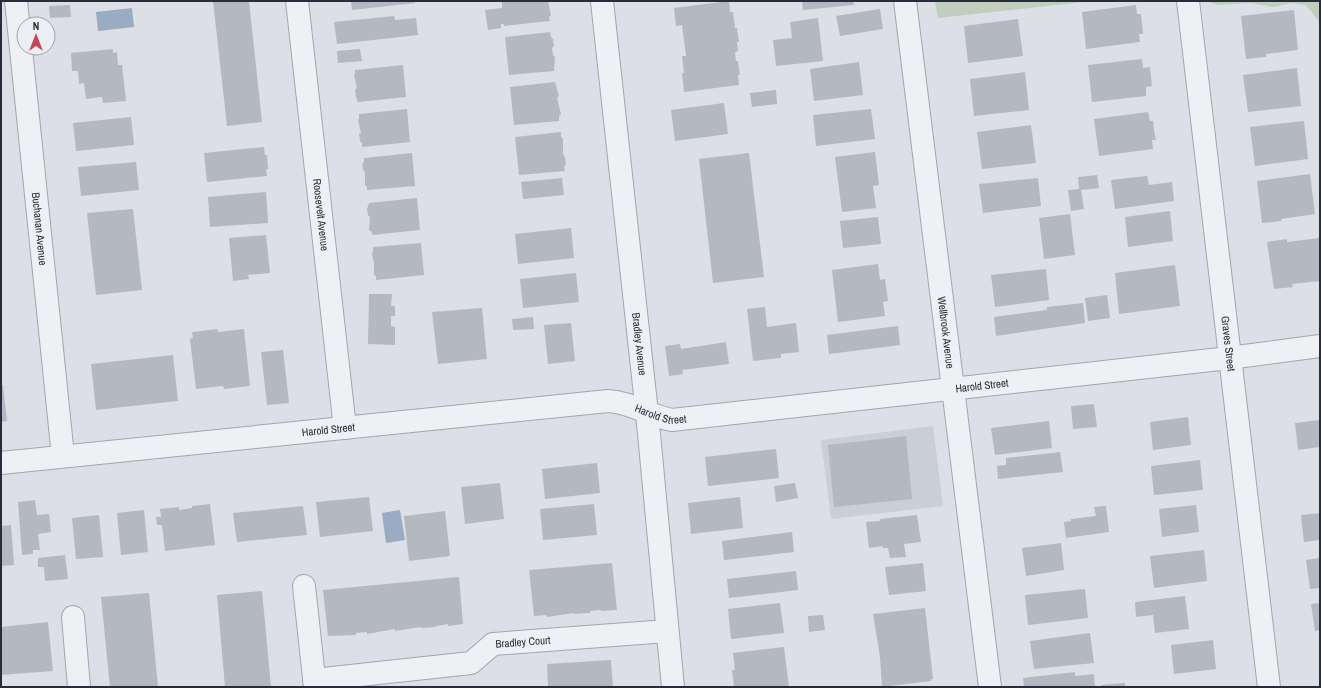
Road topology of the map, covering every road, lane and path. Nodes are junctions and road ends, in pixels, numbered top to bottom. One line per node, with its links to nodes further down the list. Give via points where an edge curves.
1 (16, 1): 11 (street, Buchanan Avenue)
2 (297, 1): 10 (street, Roosevelt Avenue)
3 (602, 1): 9 (street, Bradley Avenue)
4 (904, 1): 8 (street, Wellbrook Avenue)
5 (1188, 1): 7 (street, Graves Street)
6 (1320, 346): 7 (street, Harold Street)
7 (1230, 358): 8 (street, Harold Street); 20 (street, Graves Street)
8 (953, 388): 9 (street, Harold Street, via 672,420); 19 (street, Wellbrook Avenue)
9 (647, 412): 10 (street, Harold Street, via 619,402 608,401); 15 (street, Bradley Avenue)
10 (345, 428): 11 (street, Harold Street)
11 (63, 456): 12 (street, Harold Street)
12 (1, 462)
13 (304, 586): 16 (street, Bradley Court)
14 (73, 617): 17 (street)
15 (667, 631): 16 (street, Bradley Court, via 493,644 471,663); 18 (street, Bradley Avenue)
16 (315, 684)
17 (80, 687)
18 (673, 687)
19 (990, 687)
20 (1270, 687)

